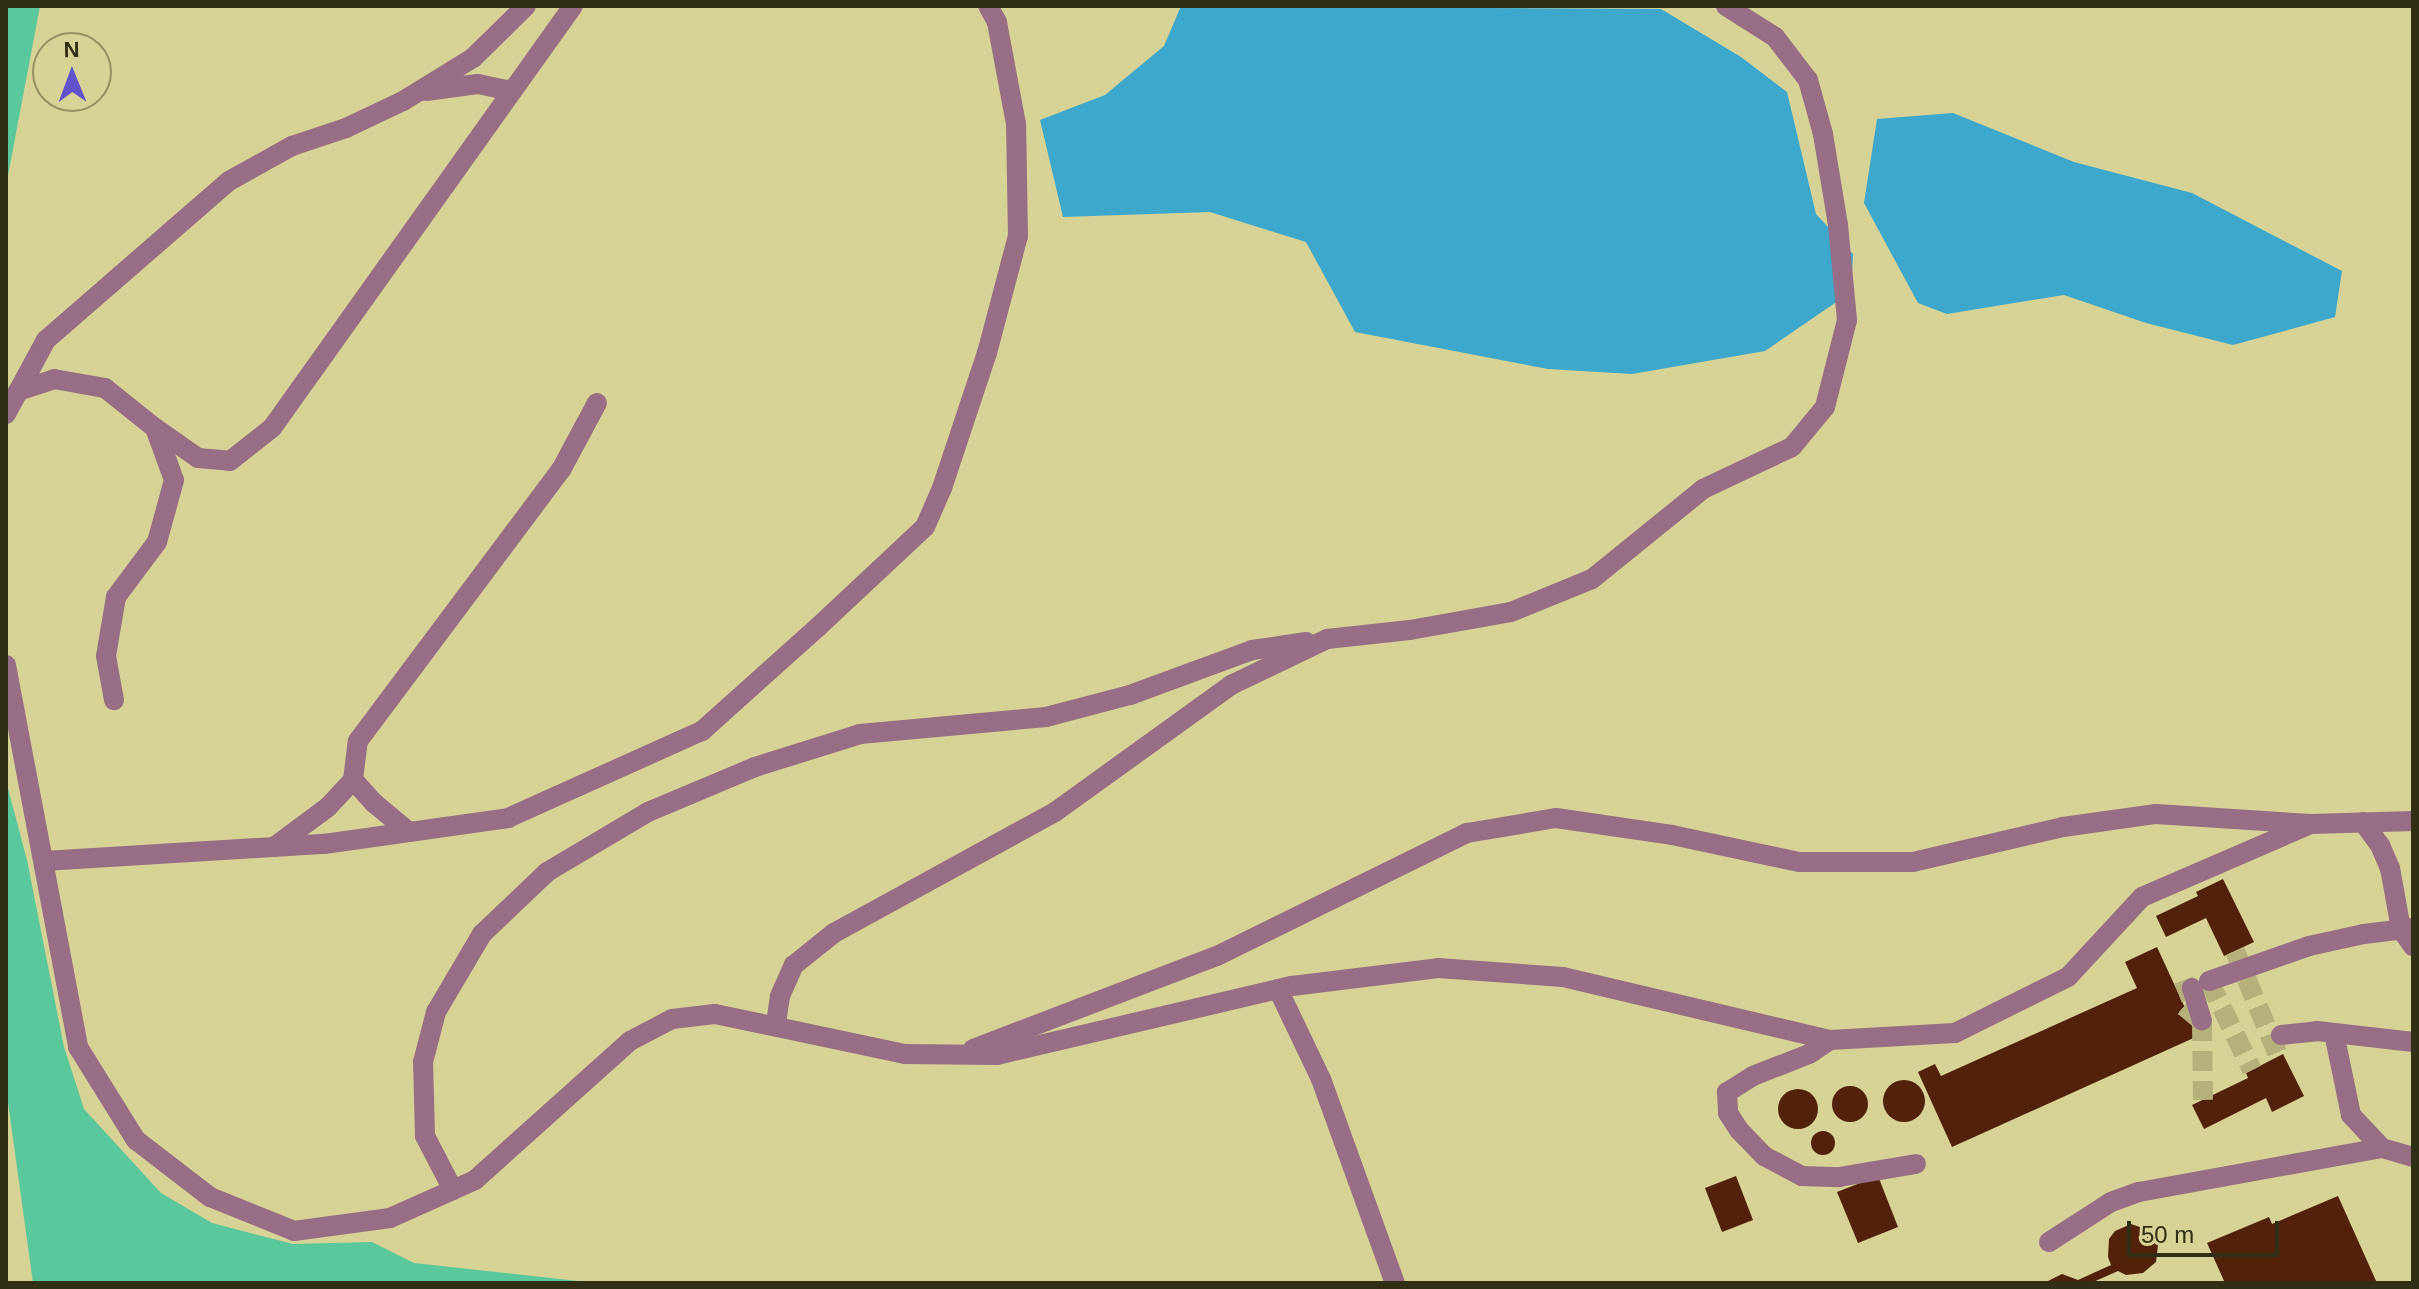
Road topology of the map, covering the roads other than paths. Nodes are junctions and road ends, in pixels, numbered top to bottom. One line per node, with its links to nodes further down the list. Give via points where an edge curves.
1 (526, 6): 6 (lane, via 473,58)
2 (573, 6): 5 (lane)
3 (1726, 6): 11 (lane, via 1775,37 1808,80 1823,134 1847,320 1825,407 1792,447 1703,489 1592,579 1511,612)
4 (993, 11): 18 (lane, via 1016,124 1018,236 987,353 925,527 702,731 508,818)
5 (510, 91): 6 (lane, via 478,84); 10 (lane, via 272,428 230,461 198,458)
6 (418, 92): 7 (lane, via 346,128 292,146 229,181 46,340)
7 (18, 391): 9 (lane); 10 (lane, via 54,379 105,388)
8 (597, 403): 14 (lane, via 561,470 358,741)
9 (6, 414)
10 (155, 428): 13 (lane, via 174,480 157,542 116,597 106,656)
11 (1327, 639): 24 (lane, via 1231,685 1055,812 834,933 794,965 780,996); 33 (lane, via 1252,650 1130,695 1046,717 860,734 755,767 648,812 547,872 482,934 436,1012 423,1062 425,1136)
12 (6, 665): 20 (lane)
13 (114, 700)
14 (353, 780): 18 (lane); 19 (lane, via 328,807)
15 (2413, 821): 16 (lane)
16 (2363, 822): 17 (lane); 21 (lane, via 2390,868)
17 (2311, 824): 27 (lane, via 2142,897 2068,977 1955,1033); 29 (lane, via 2156,814 2063,827 1913,862 1799,862 1556,818 1453,840 1217,956)
18 (409, 832): 19 (lane)
19 (273, 847): 20 (lane)
20 (44, 861): 33 (lane, via 78,1047 136,1140 210,1197 294,1231 390,1218)
21 (2409, 934): 23 (lane, via 2309,946 2200,984)
22 (1278, 989): 27 (lane, via 1438,968 1563,977); 29 (lane, via 997,1055); 35 (lane, via 1321,1079)
23 (2202, 1021)
24 (776, 1024): 29 (lane, via 905,1054); 33 (lane, via 715,1014 672,1019 630,1041 475,1180)
25 (2334, 1033): 26 (lane); 28 (lane); 30 (lane, via 2351,1115)
26 (2281, 1035)
27 (1830, 1040): 32 (lane, via 1727,1092 1728,1113 1739,1130 1764,1156 1802,1176 1839,1177)
28 (2413, 1042)
29 (959, 1055)
30 (2382, 1148): 31 (lane); 34 (lane, via 2139,1192 2111,1202)
31 (2413, 1157)
32 (1916, 1164)
33 (453, 1190)
34 (2049, 1242)
35 (1395, 1283)

